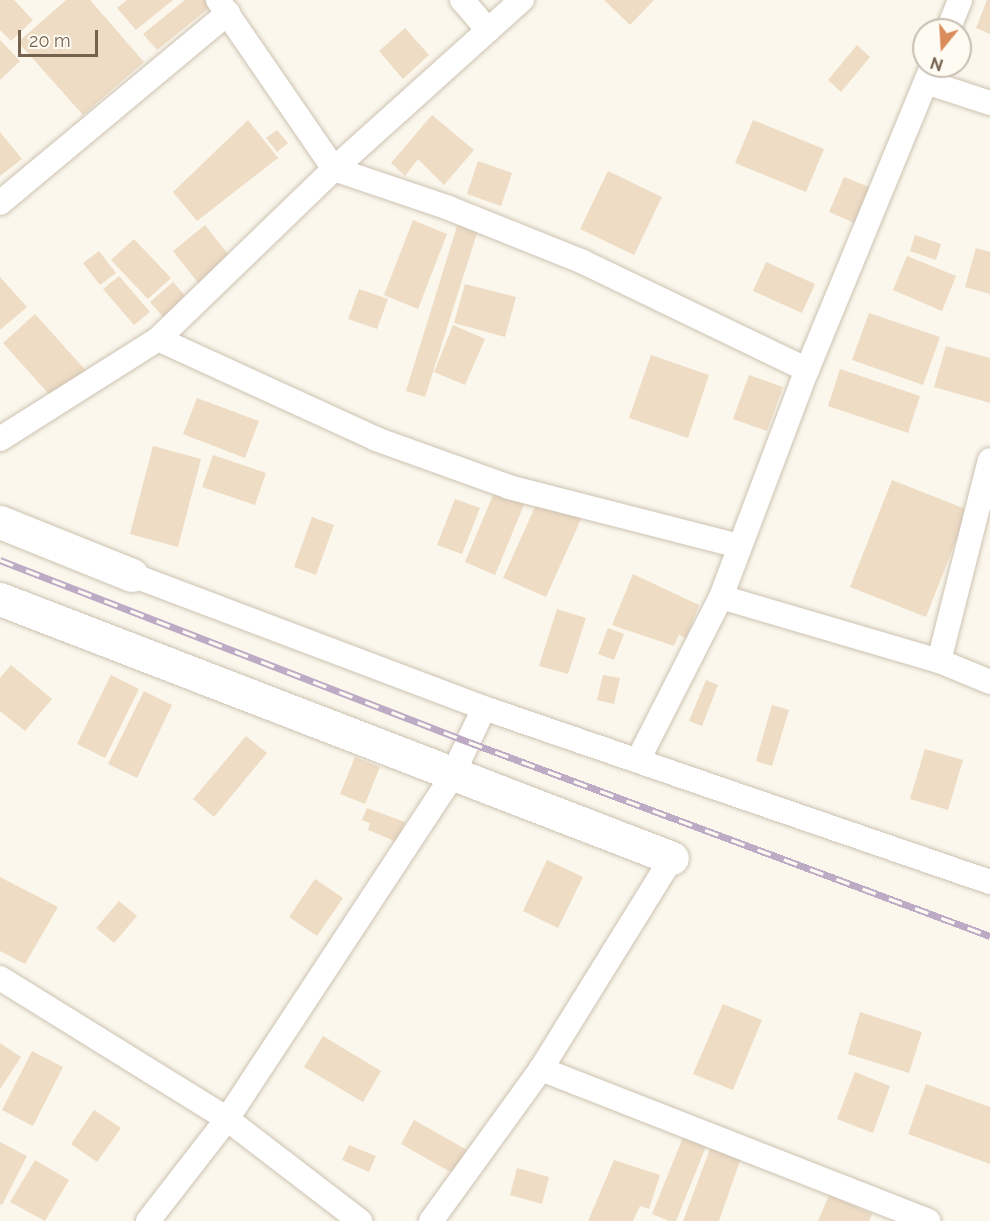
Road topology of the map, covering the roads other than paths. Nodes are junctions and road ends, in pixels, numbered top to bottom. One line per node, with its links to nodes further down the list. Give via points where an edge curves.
1 (462, 0): 6 (street)
2 (522, 0): 6 (street)
3 (960, 0): 5 (street)
4 (223, 7): 10 (street); 11 (street)
5 (953, 18)
6 (488, 30): 10 (street)
7 (927, 78): 13 (street)
8 (937, 78): 9 (street)
9 (990, 103)
10 (334, 169): 12 (street); 13 (street, via 449,208 583,262)
11 (0, 203)
12 (158, 339): 14 (street); 17 (street, via 376,439 509,487)
13 (807, 370): 17 (street)
14 (0, 439)
15 (990, 460): 21 (street)
16 (0, 522): 18 (main road)
17 (738, 546): 19 (street)
18 (132, 575): 23 (street)
19 (721, 597): 21 (street); 24 (street)
20 (0, 599): 25 (main road)
21 (939, 661): 22 (street)
22 (990, 682)
23 (484, 708): 24 (street); 25 (street)
24 (638, 760): 27 (street)
25 (452, 776): 26 (main road); 30 (street)
26 (672, 858): 29 (street)
27 (990, 882)
28 (0, 978): 30 (street)
29 (541, 1069): 33 (street); 34 (street)
30 (227, 1119): 31 (street); 32 (street)
31 (148, 1221)
32 (360, 1221)
33 (431, 1221)
34 (928, 1221)

